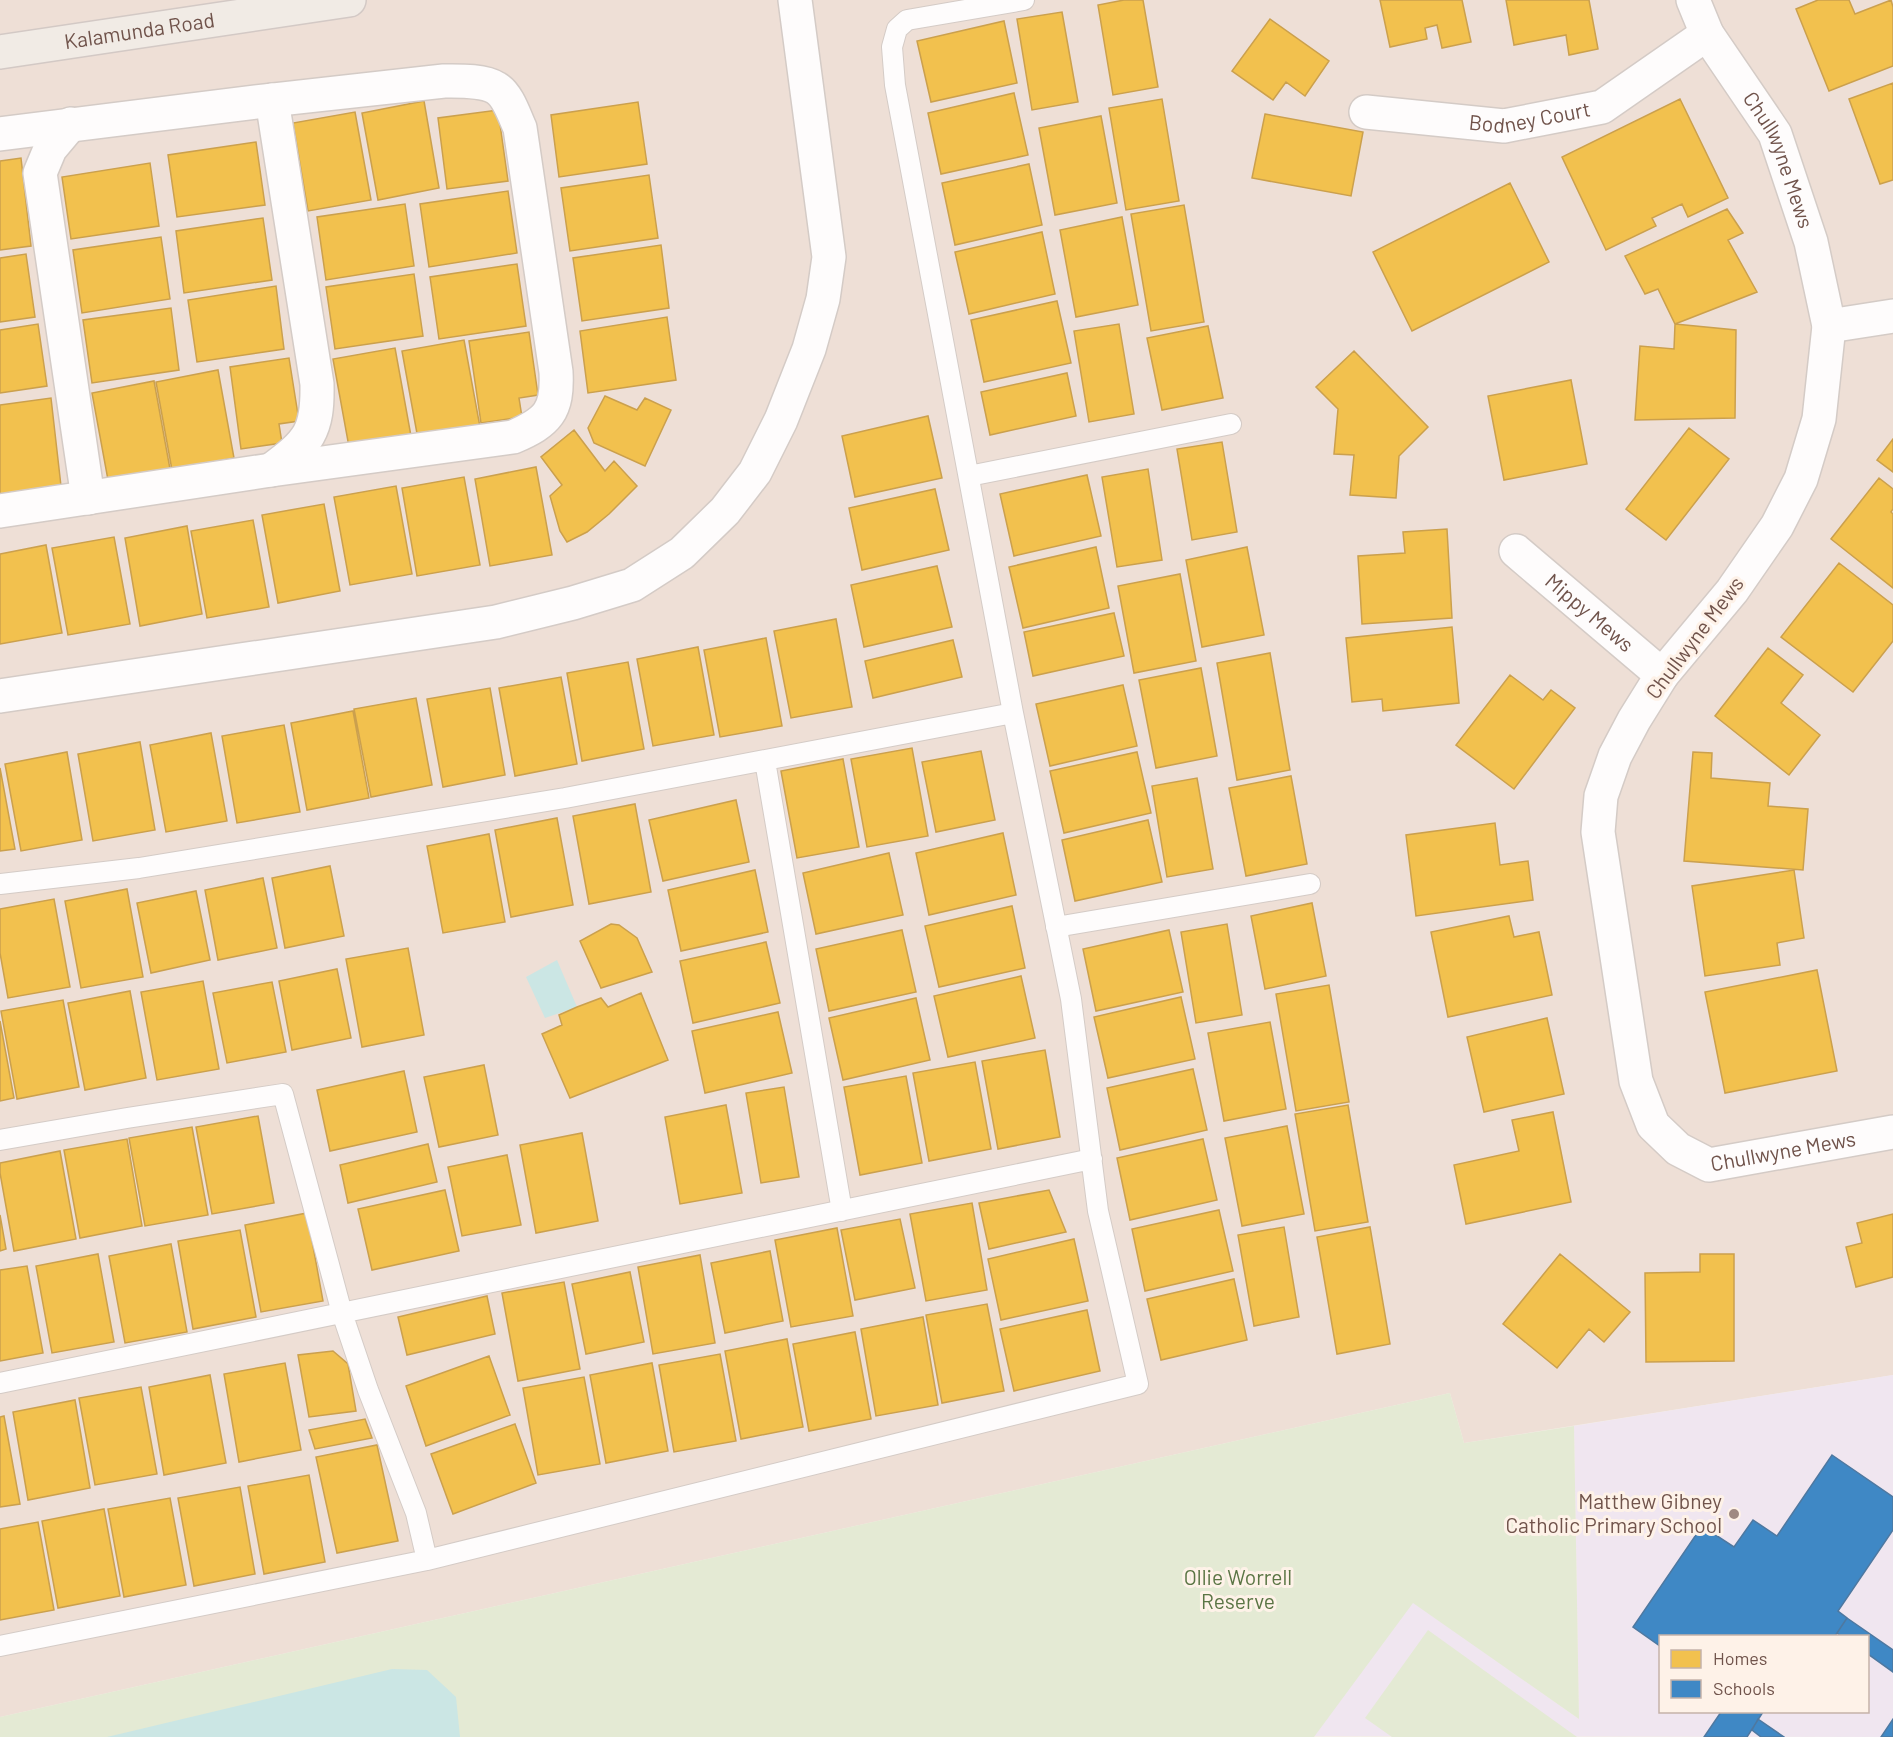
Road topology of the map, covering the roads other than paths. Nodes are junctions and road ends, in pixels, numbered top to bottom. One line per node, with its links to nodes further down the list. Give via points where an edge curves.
1 (349, 0): 6 (main road, Kalamunda Road)
2 (795, 0): 20 (street, via 829,257 822,300 809,349 755,472 725,511 682,553 632,585 496,622)
3 (1024, 0): 15 (lane, via 908,20 897,29 892,47 895,86)
4 (1693, 0): 5 (street, Chullwyne Mews)
5 (1707, 34): 8 (street, Bodney Court, via 1602,107 1504,126); 12 (street, Chullwyne Mews, via 1775,134 1811,242)
6 (0, 52)
7 (272, 100): 9 (street); 14 (street, via 318,411 312,430 297,451); 14 (street, via 444,81 496,88 510,104 520,128 557,394 549,413 533,428 513,437)
8 (1366, 112)
9 (71, 124): 10 (street); 16 (street, via 50,149 40,173)
10 (0, 134)
11 (1893, 316): 12 (street)
12 (1829, 326): 19 (street, Chullwyne Mews, via 1819,418 1801,479 1777,526 1732,591)
13 (1231, 424): 15 (lane)
14 (261, 471): 16 (street)
15 (969, 476): 21 (lane)
16 (88, 498): 17 (street)
17 (0, 511)
18 (1516, 551): 19 (street, Mippy Mews)
19 (1662, 675): 26 (street, Chullwyne Mews, via 1615,756 1601,796 1598,832 1636,1081 1653,1125 1678,1149 1709,1165)
20 (0, 696)
21 (1013, 713): 22 (lane); 25 (lane)
22 (765, 761): 23 (lane, via 139,868); 29 (lane)
23 (0, 884)
24 (1310, 884): 25 (lane)
25 (1056, 927): 28 (lane, via 1071,999)
26 (1893, 1132)
27 (0, 1140): 30 (lane, via 283,1094)
28 (1092, 1159): 29 (lane); 32 (lane, via 1098,1211 1138,1384)
29 (842, 1211): 30 (lane)
30 (342, 1313): 31 (lane); 32 (lane, via 416,1513)
31 (0, 1383)
32 (427, 1560): 33 (lane)
33 (0, 1646)

